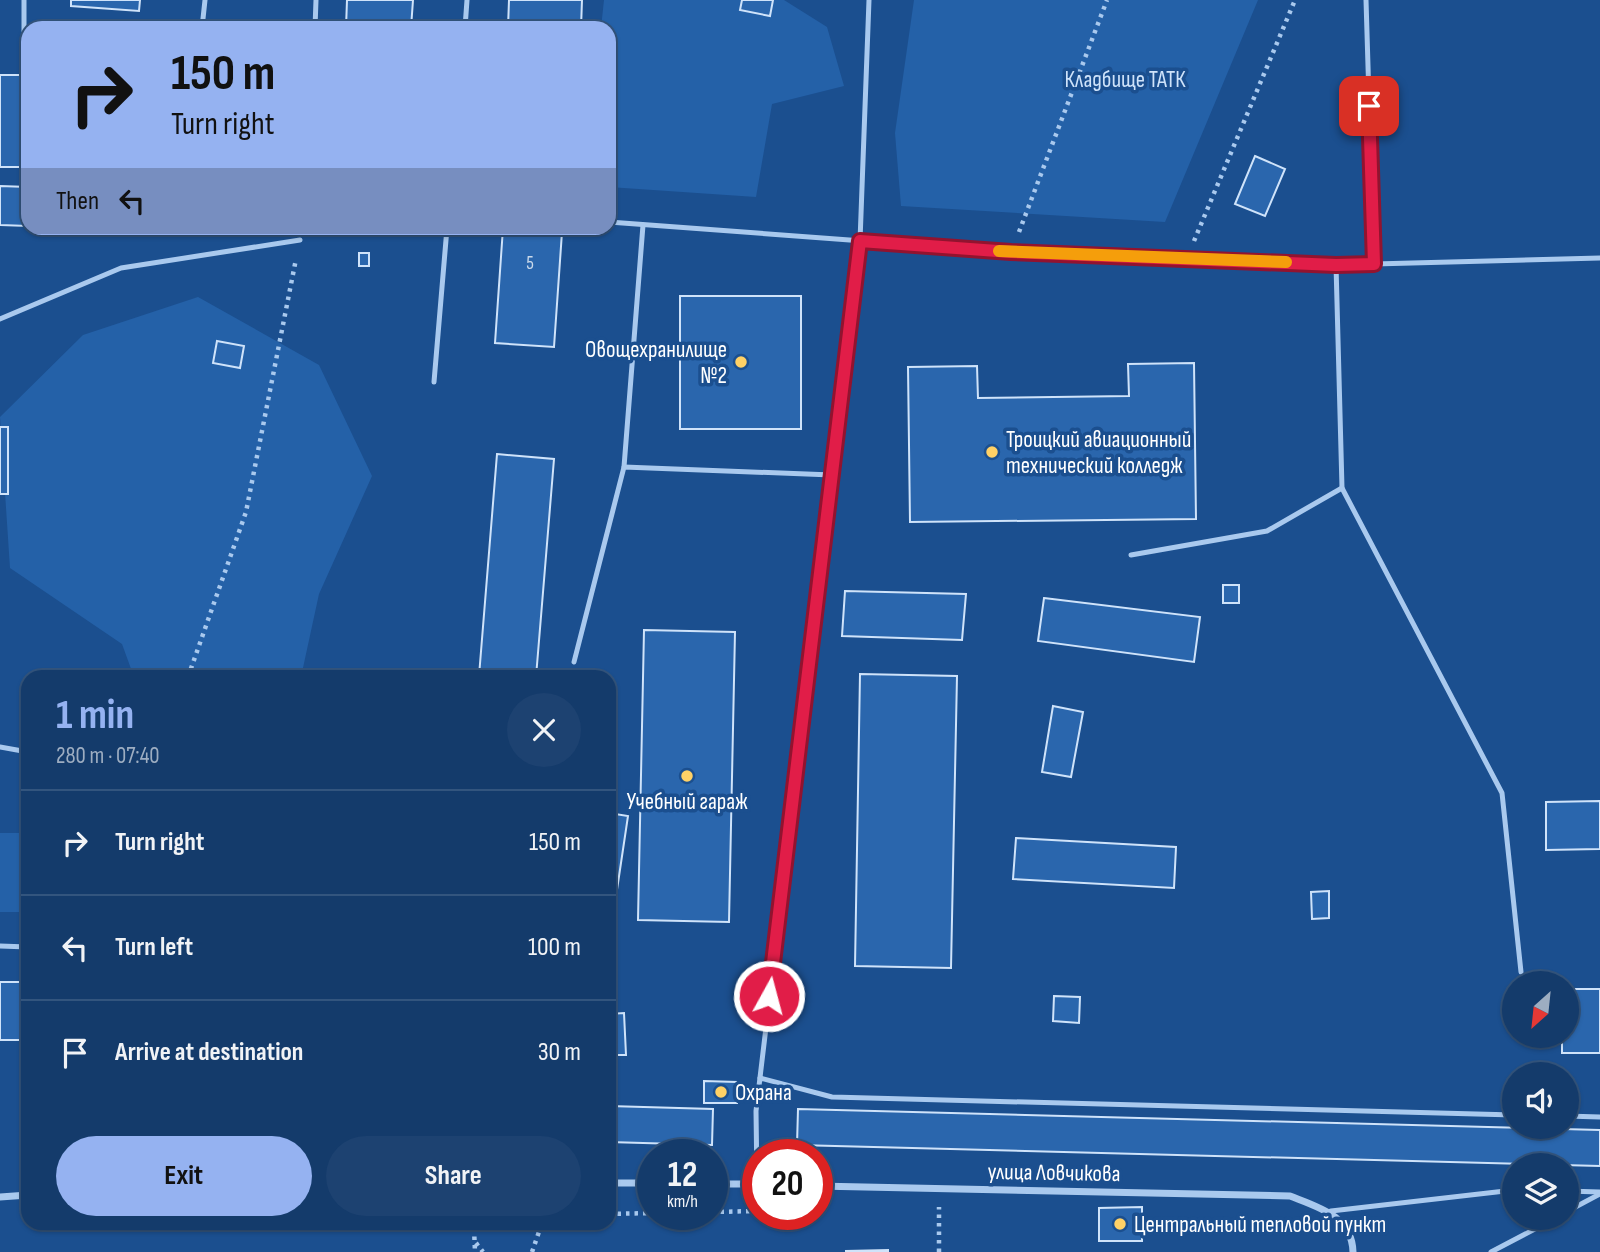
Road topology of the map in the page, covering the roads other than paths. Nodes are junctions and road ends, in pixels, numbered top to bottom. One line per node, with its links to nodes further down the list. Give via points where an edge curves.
1 (24, 0): 7 (lane)
2 (205, 0): 8 (lane)
3 (316, 0): 9 (lane)
4 (467, 0): 10 (lane)
5 (869, 0): 15 (lane)
6 (1366, 0): 17 (lane)
7 (24, 21)
8 (203, 21)
9 (315, 21)
10 (466, 21)
11 (616, 223): 12 (lane)
12 (643, 225): 15 (lane); 21 (lane)
13 (446, 235): 20 (lane)
14 (300, 240): 19 (lane, via 121,268)
15 (860, 241): 18 (lane); 22 (lane)
16 (1600, 258): 17 (lane)
17 (1374, 264): 18 (lane)
18 (1336, 265): 23 (lane)
19 (0, 319)
20 (434, 382)
21 (624, 467): 22 (lane); 25 (lane)
22 (832, 475): 31 (lane)
23 (1342, 488): 24 (lane, via 1267,531); 30 (lane, via 1502,793)
24 (1131, 555)
25 (574, 662)
26 (0, 747): 27 (lane)
27 (21, 751)
28 (0, 946): 29 (lane)
29 (21, 947)
30 (1521, 971)
31 (760, 1079): 32 (lane, via 832,1097); 35 (lane)
32 (1502, 1115)
33 (1579, 1116): 34 (lane)
34 (1600, 1117)
35 (756, 1139)
36 (616, 1183): 37 (street)
37 (637, 1183)
38 (833, 1186): 45 (street, улица Ловчикова, via 1290,1196)
39 (1502, 1191): 45 (lane)
40 (1579, 1192): 41 (lane)
41 (1600, 1193): 44 (lane)
42 (21, 1196): 43 (street)
43 (0, 1197)
44 (1579, 1205)
45 (1331, 1211): 47 (street, via 1352,1240)
46 (1533, 1230): 48 (lane)
47 (1353, 1252)
48 (1491, 1252)

